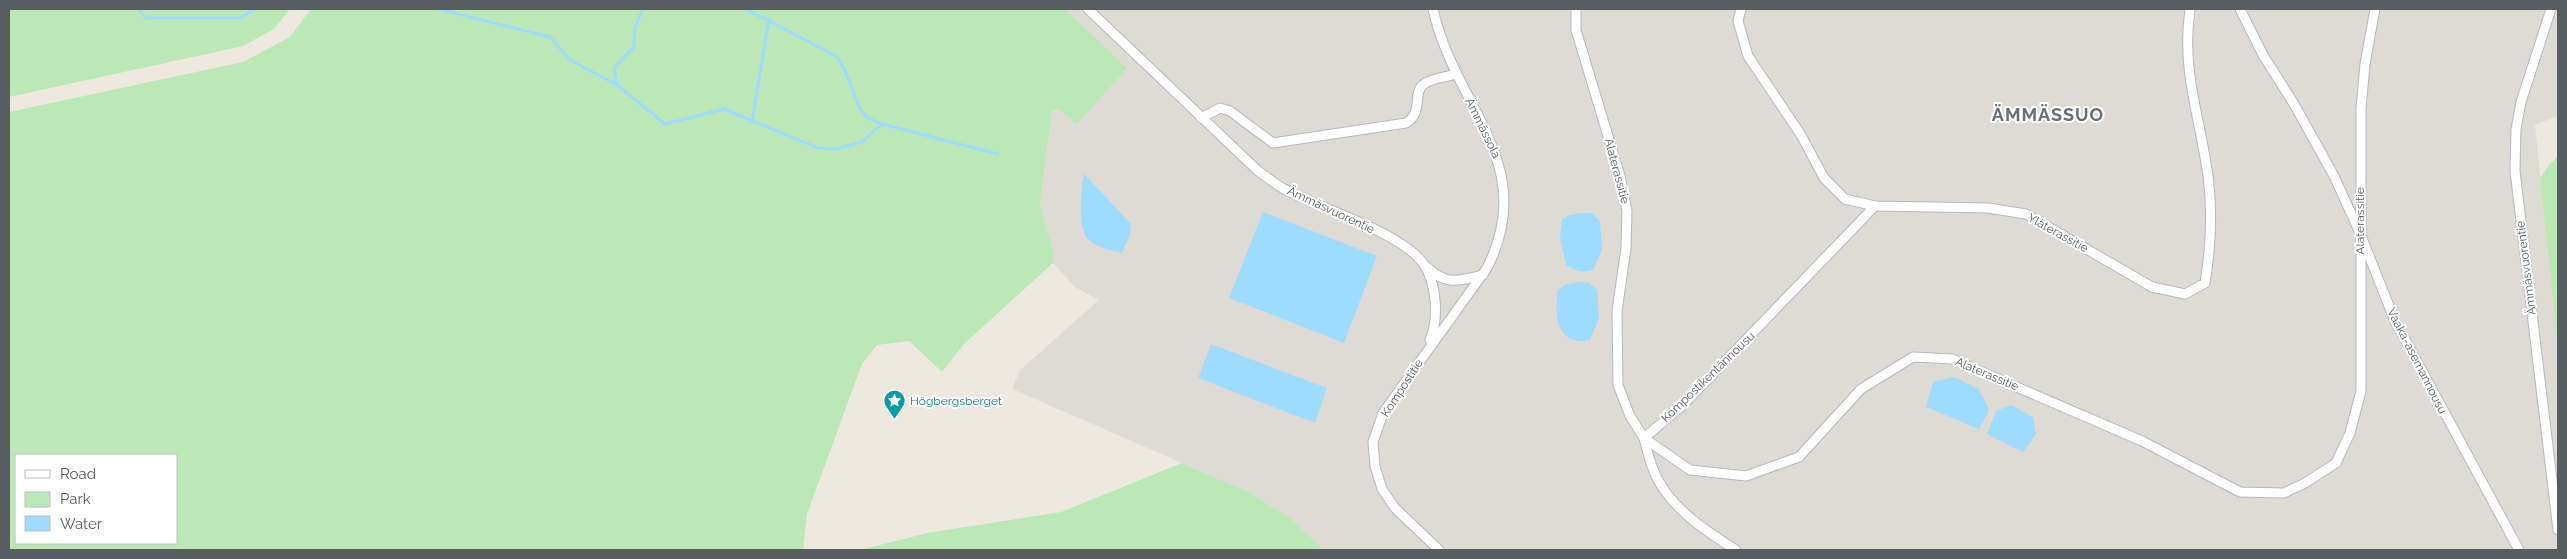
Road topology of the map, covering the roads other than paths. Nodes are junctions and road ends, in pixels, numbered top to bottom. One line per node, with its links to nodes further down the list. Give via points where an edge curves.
1 (1088, 9): 10 (street, Ämmäsvuorentie)
2 (1433, 9): 9 (street, Ämmässola, via 1438,31)
3 (1576, 9): 16 (street, Alaterassitie, via 1576,30 1620,176 1627,211 1626,248 1617,312 1618,385 1630,416)
4 (1741, 9): 11 (street, Yläterassitie, via 1738,20 1748,56 1801,135 1824,178 1845,199)
5 (2190, 9): 11 (street, Yläterassitie, via 2186,37 2191,93 2208,176 2212,236 2205,283 2185,294 2152,287 2026,214 1988,208)
6 (2240, 9): 12 (street, Vaaka-asemannousu, via 2263,55 2334,176)
7 (2375, 9): 12 (street, Alaterassitie, via 2361,109)
8 (2551, 9): 17 (street, Ämmäsvuorentie, via 2521,102 2514,171)
9 (1456, 74): 10 (street, via 1424,84 1419,91 1416,113 1406,123 1273,143 1230,111 1220,108); 14 (street, Ämmässola, via 1493,146 1501,165 1504,187 1503,227 1496,251)
10 (1201, 118): 13 (street, Ämmäsvuorentie, via 1257,170 1287,191 1395,240)
11 (1875, 206): 16 (street, Kompostikentännousu, via 1684,405)
12 (2360, 234): 16 (street, Alaterassitie, via 2361,390 2350,432 2336,463 2284,493 2240,492 2142,441 1952,359 1912,357 1862,389 1799,457 1746,476 1690,470); 20 (street, Vaaka-asemannousu, via 2416,364)
13 (1423, 263): 14 (street, Ämmäsvuorentie, via 1444,280 1464,280); 15 (street, via 1436,312 1435,328)
14 (1483, 275): 15 (street, Ämmässola)
15 (1426, 351): 18 (street, Kompostitie, via 1383,413 1373,442 1375,466 1382,489 1395,508)
16 (1644, 438): 19 (street, via 1661,485 1684,512)
17 (2558, 530)
18 (1439, 550)
19 (1736, 550)
20 (2519, 550)

